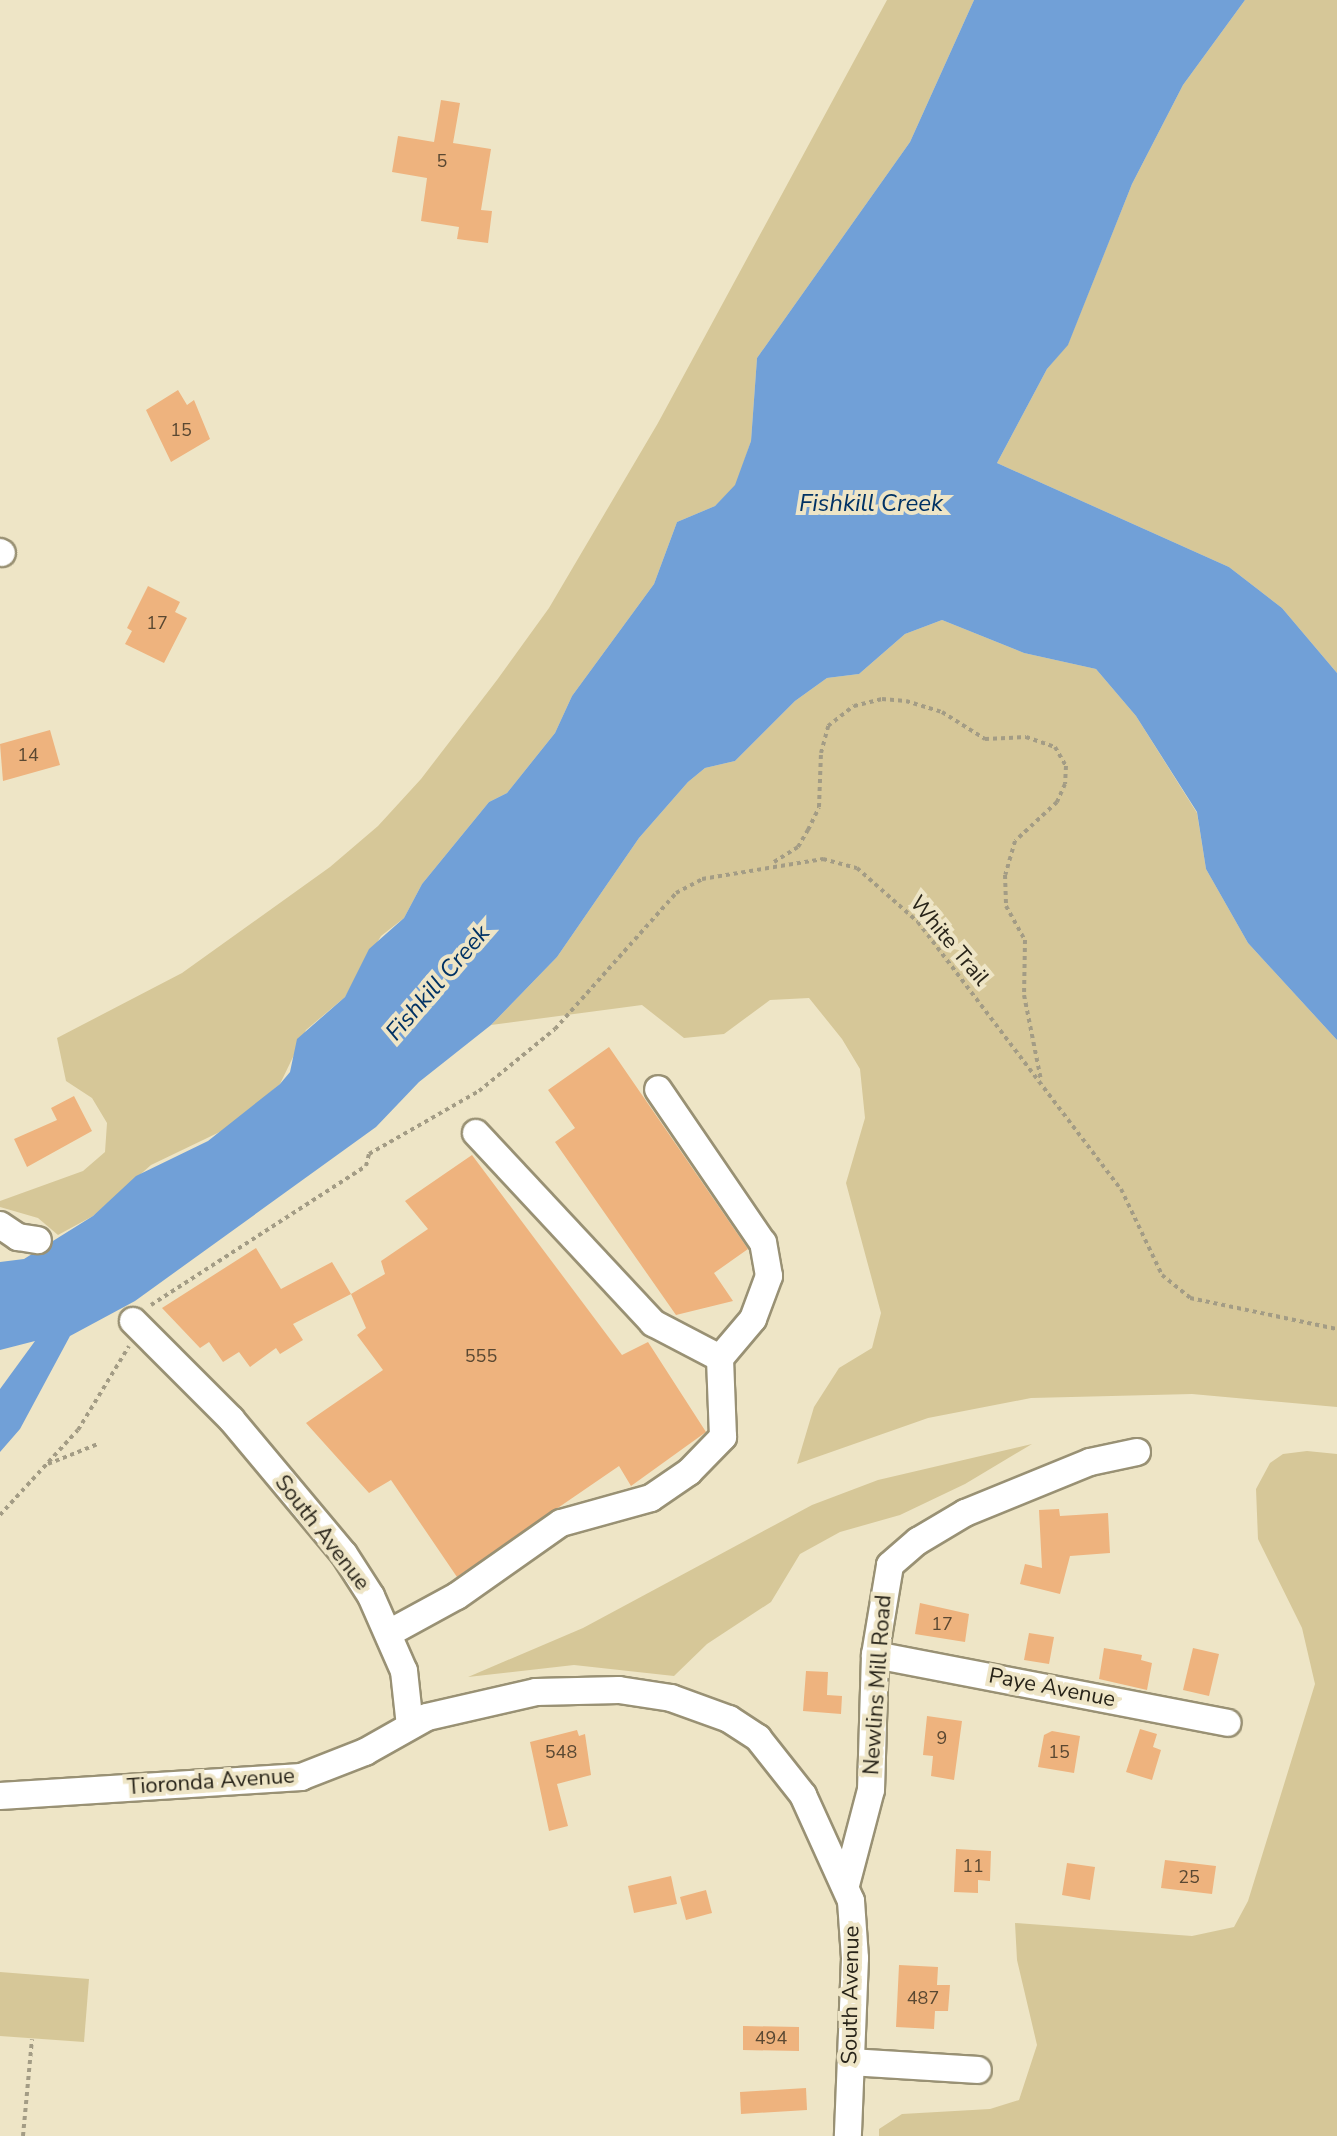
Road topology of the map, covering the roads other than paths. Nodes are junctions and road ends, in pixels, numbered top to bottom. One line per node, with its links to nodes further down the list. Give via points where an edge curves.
1 (658, 1089): 6 (street, via 763,1243 769,1276 753,1319)
2 (476, 1133): 6 (street, via 653,1323)
3 (0, 1225): 4 (street, via 18,1237)
4 (38, 1240)
5 (138, 1319): 8 (street, South Avenue, via 231,1419 344,1554)
6 (720, 1358): 8 (street, via 723,1437 689,1472 651,1498 561,1523 457,1596)
7 (1137, 1452): 9 (street, Newlins Mill Road, via 1090,1462 1025,1486 965,1513 898,1556 881,1594)
8 (389, 1633): 11 (street, South Avenue, via 404,1671)
9 (875, 1655): 10 (street, Paye Avenue); 13 (street, Newlins Mill Road, via 871,1790)
10 (1228, 1723)
11 (410, 1726): 12 (street, Tioronda Avenue, via 365,1752 301,1777); 13 (street, South Avenue, via 427,1717 536,1692 580,1689 671,1698 729,1719 758,1738 803,1795)
12 (0, 1796)
13 (846, 1885): 14 (street, South Avenue, via 854,1930)
14 (851, 2062): 15 (street); 16 (street, South Avenue)
15 (978, 2070)
16 (848, 2136)

